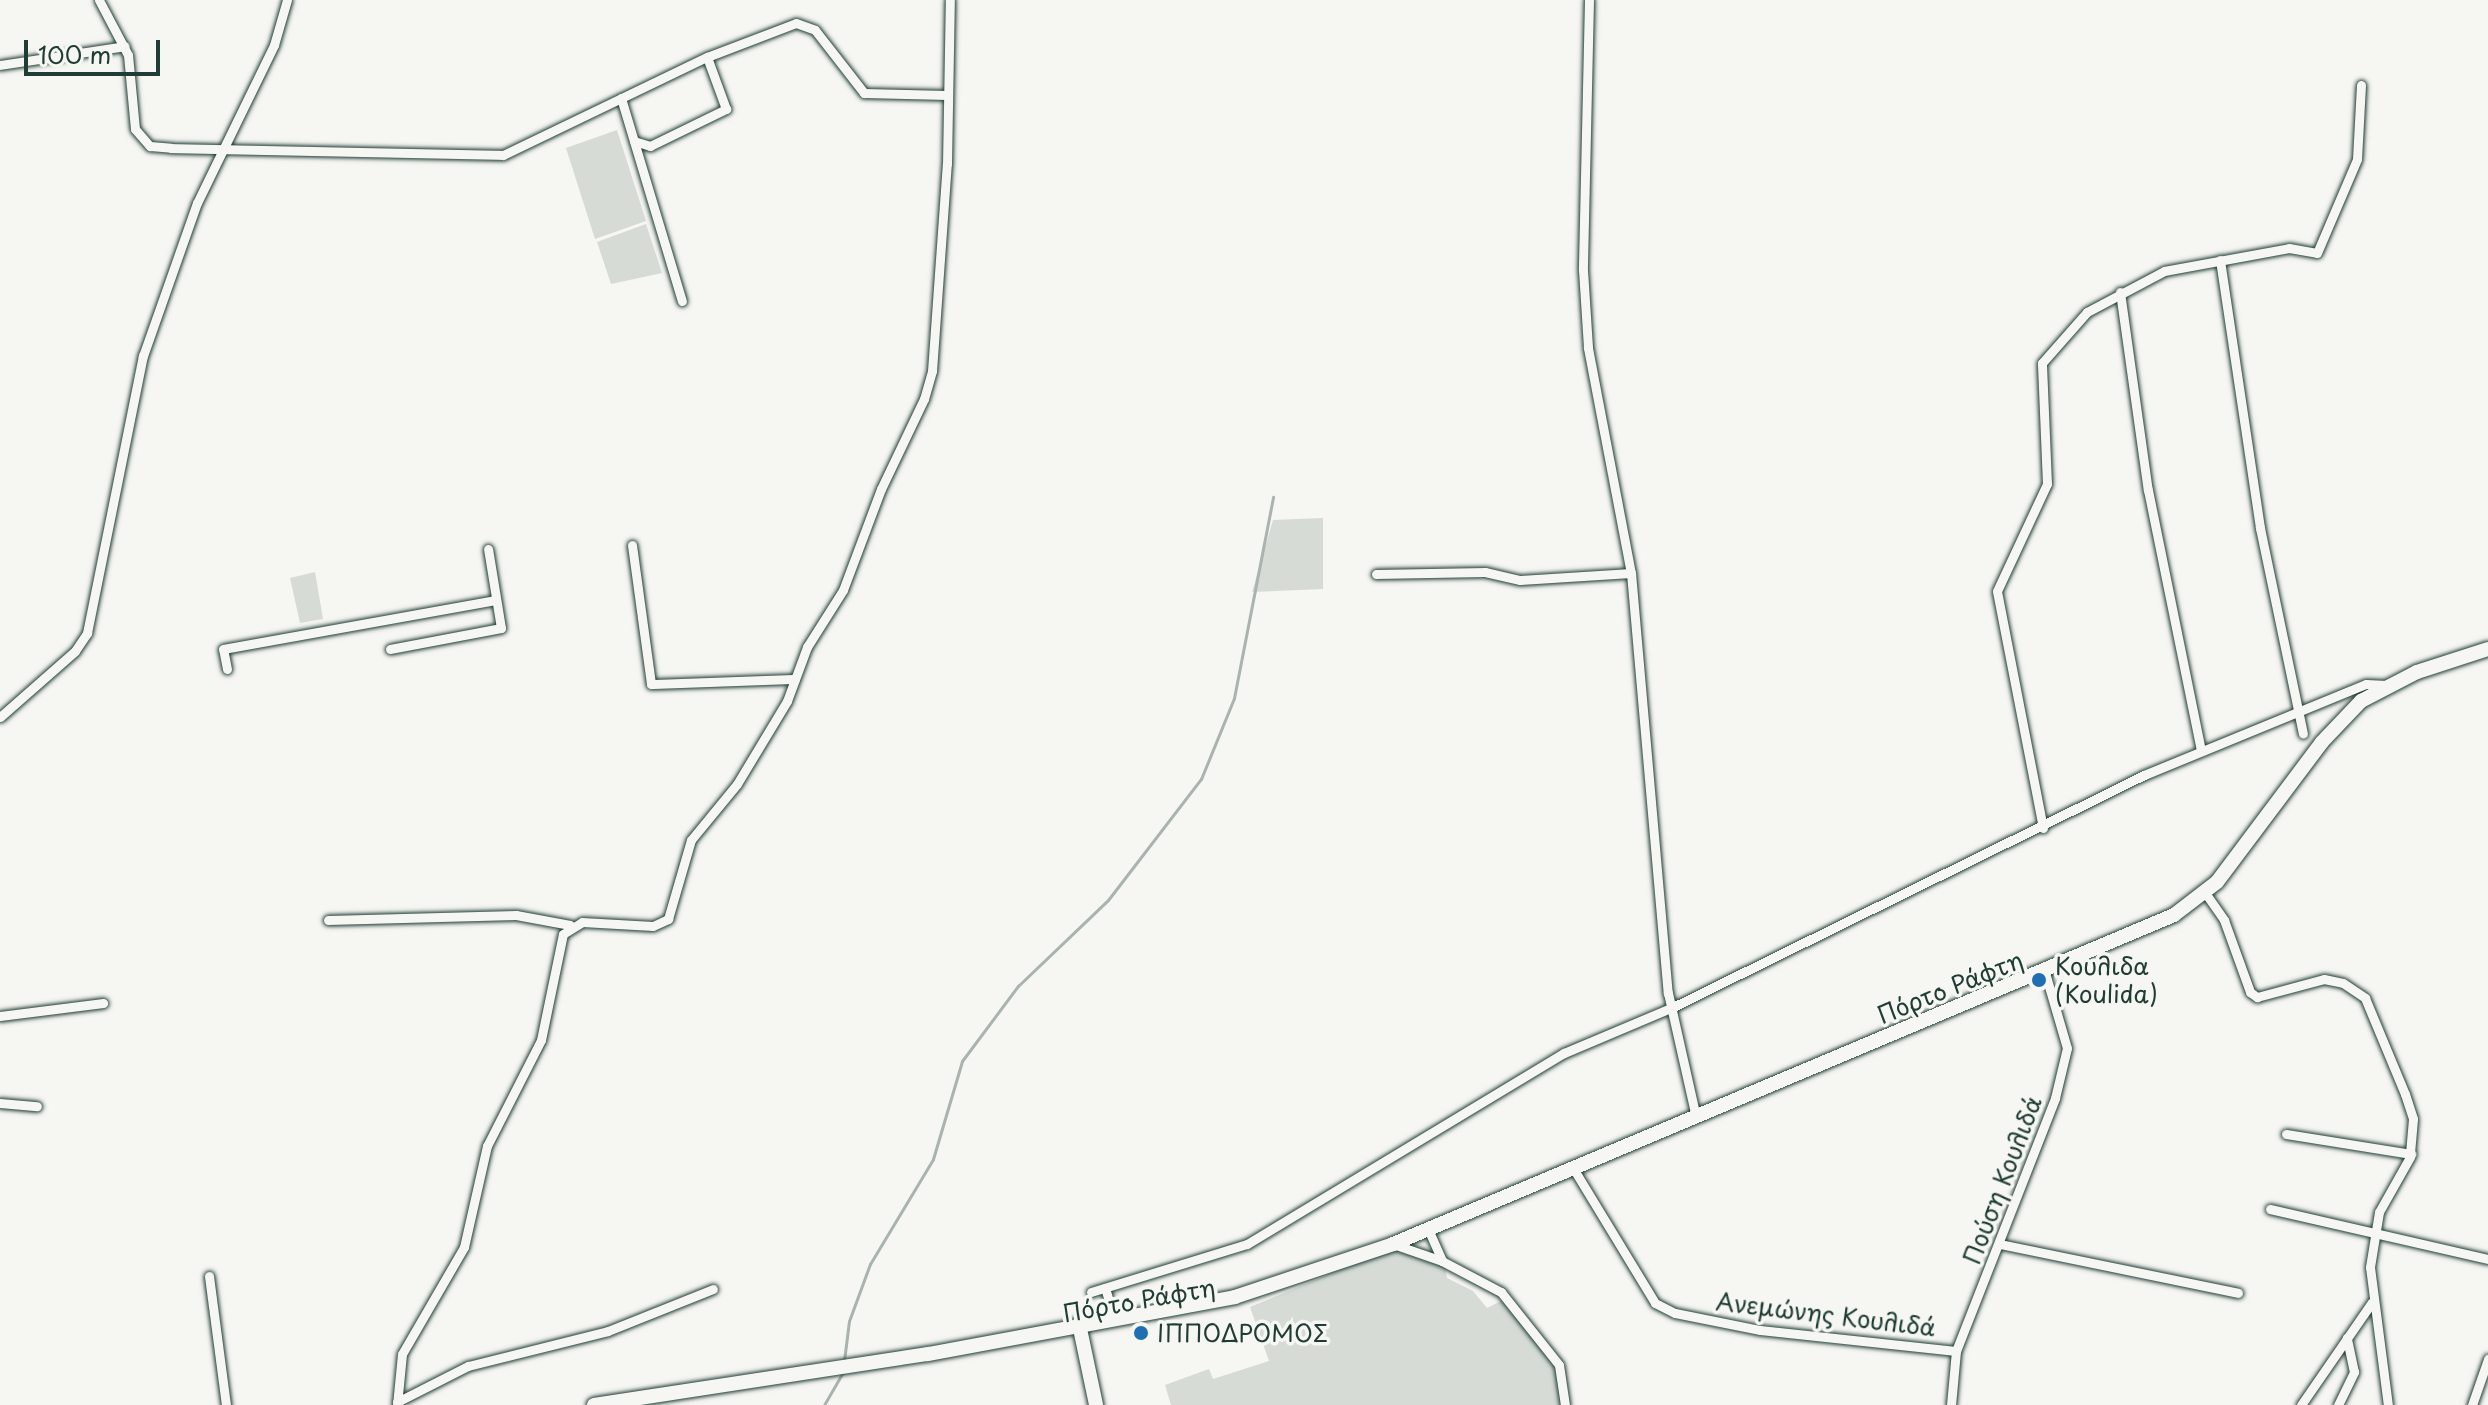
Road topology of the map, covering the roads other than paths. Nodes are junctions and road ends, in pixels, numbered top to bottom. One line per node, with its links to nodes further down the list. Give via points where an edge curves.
1 (99, 0): 5 (street)
2 (287, 0): 12 (street, via 274,45)
3 (950, 0): 9 (street)
4 (1589, 0): 18 (street, via 1583,270 1588,348)
5 (125, 46): 7 (street); 12 (street, via 135,129 142,140 150,146)
6 (707, 57): 9 (street, via 776,29 806,24 864,93); 10 (street); 11 (street, via 726,109 650,146)
7 (0, 65)
8 (2361, 85): 13 (street, via 2357,159 2317,253 2289,248)
9 (947, 95): 24 (street, via 932,371 843,590 807,647)
10 (621, 98): 11 (street); 12 (street, via 503,155)
11 (634, 141): 15 (street)
12 (218, 152): 29 (street, via 143,356 87,633 75,651)
13 (2220, 260): 14 (street, via 2164,271); 27 (street, via 2255,497)
14 (2120, 292): 31 (street, via 2148,490); 32 (street, via 2087,312 2042,363 2047,484 1997,591)
15 (682, 301)
16 (632, 545): 24 (street, via 651,684)
17 (488, 549): 20 (street)
18 (1631, 573): 19 (street, via 1520,580 1472,571); 38 (street)
19 (1376, 574)
20 (496, 600): 21 (street, via 501,628); 23 (street, via 223,649)
21 (390, 649)
22 (2488, 649): 25 (main road, Πόρτο Ράφτη)
23 (227, 669)
24 (795, 679): 35 (street, via 737,784 691,840 668,919 653,926)
25 (2387, 685): 26 (street, via 2366,684); 28 (main road, Πόρτο Ράφτη)
26 (2331, 702): 27 (street); 28 (street)
27 (2296, 713): 30 (street); 31 (street)
28 (2345, 716): 33 (main road, Πόρτο Ράφτη)
29 (0, 717)
30 (2303, 734)
31 (2201, 751): 32 (street)
32 (2043, 828): 38 (street)
33 (2206, 894): 36 (main road, Πόρτο Ράφτη, via 2155,924); 44 (street, via 2257,997 2324,979 2343,983 2365,998 2413,1119)
34 (328, 920): 35 (street, via 516,915)
35 (570, 925): 65 (street, via 563,934 541,1040 487,1146 464,1247 402,1354)
36 (2045, 973): 42 (main road, Πόρτο Ράφτη); 50 (street, Πούση Κουλιδά, via 2067,1048 2048,1125)
37 (103, 1003): 39 (street)
38 (1673, 1007): 42 (street); 55 (street, via 1564,1053 1273,1231 1217,1255)
39 (0, 1016)
40 (0, 1103): 41 (street)
41 (37, 1106)
42 (1695, 1113): 45 (main road, Πόρτο Ράφτη)
43 (2286, 1134): 44 (street)
44 (2411, 1154): 48 (street, via 2379,1212)
45 (1573, 1168): 47 (main road, Πόρτο Ράφτη); 63 (street, Ανεμώνης Κουλιδά, via 1642,1289 1675,1313 1760,1330)
46 (2270, 1209): 48 (street)
47 (1428, 1229): 49 (main road, Πόρτο Ράφτη); 53 (street)
48 (2375, 1232): 51 (street, via 2436,1251); 59 (street)
49 (1393, 1244): 52 (main road, Πόρτο Ράφτη); 53 (street)
50 (2000, 1244): 58 (street); 63 (street, Πούση Κουλιδά)
51 (2488, 1259)
52 (1350, 1260): 60 (main road, Πόρτο Ράφτη, via 1248,1293); 61 (main road, Πόρτο Ράφτη, via 1248,1303)
53 (1442, 1261): 69 (street, via 1501,1292 1559,1365)
54 (209, 1276): 66 (street)
55 (1105, 1288): 57 (street); 60 (street)
56 (713, 1289): 65 (street, via 608,1331 468,1366)
57 (1091, 1292)
58 (2238, 1293)
59 (2372, 1302): 62 (street); 73 (street)
60 (1114, 1318): 61 (main road, Πόρτο Ράφτη)
61 (1084, 1328): 67 (main road, Πόρτο Ράφτη); 68 (main road)
62 (2347, 1338): 71 (street); 72 (street, via 2354,1372)
63 (1956, 1351): 70 (street, Ανεμώνης Κουλιδά)
64 (2488, 1359): 74 (street)
65 (397, 1404)
66 (226, 1405)
67 (594, 1405)
68 (1096, 1405)
69 (1565, 1405)
70 (1951, 1405)
71 (2301, 1405)
72 (2338, 1405)
73 (2388, 1405)
74 (2472, 1405)

